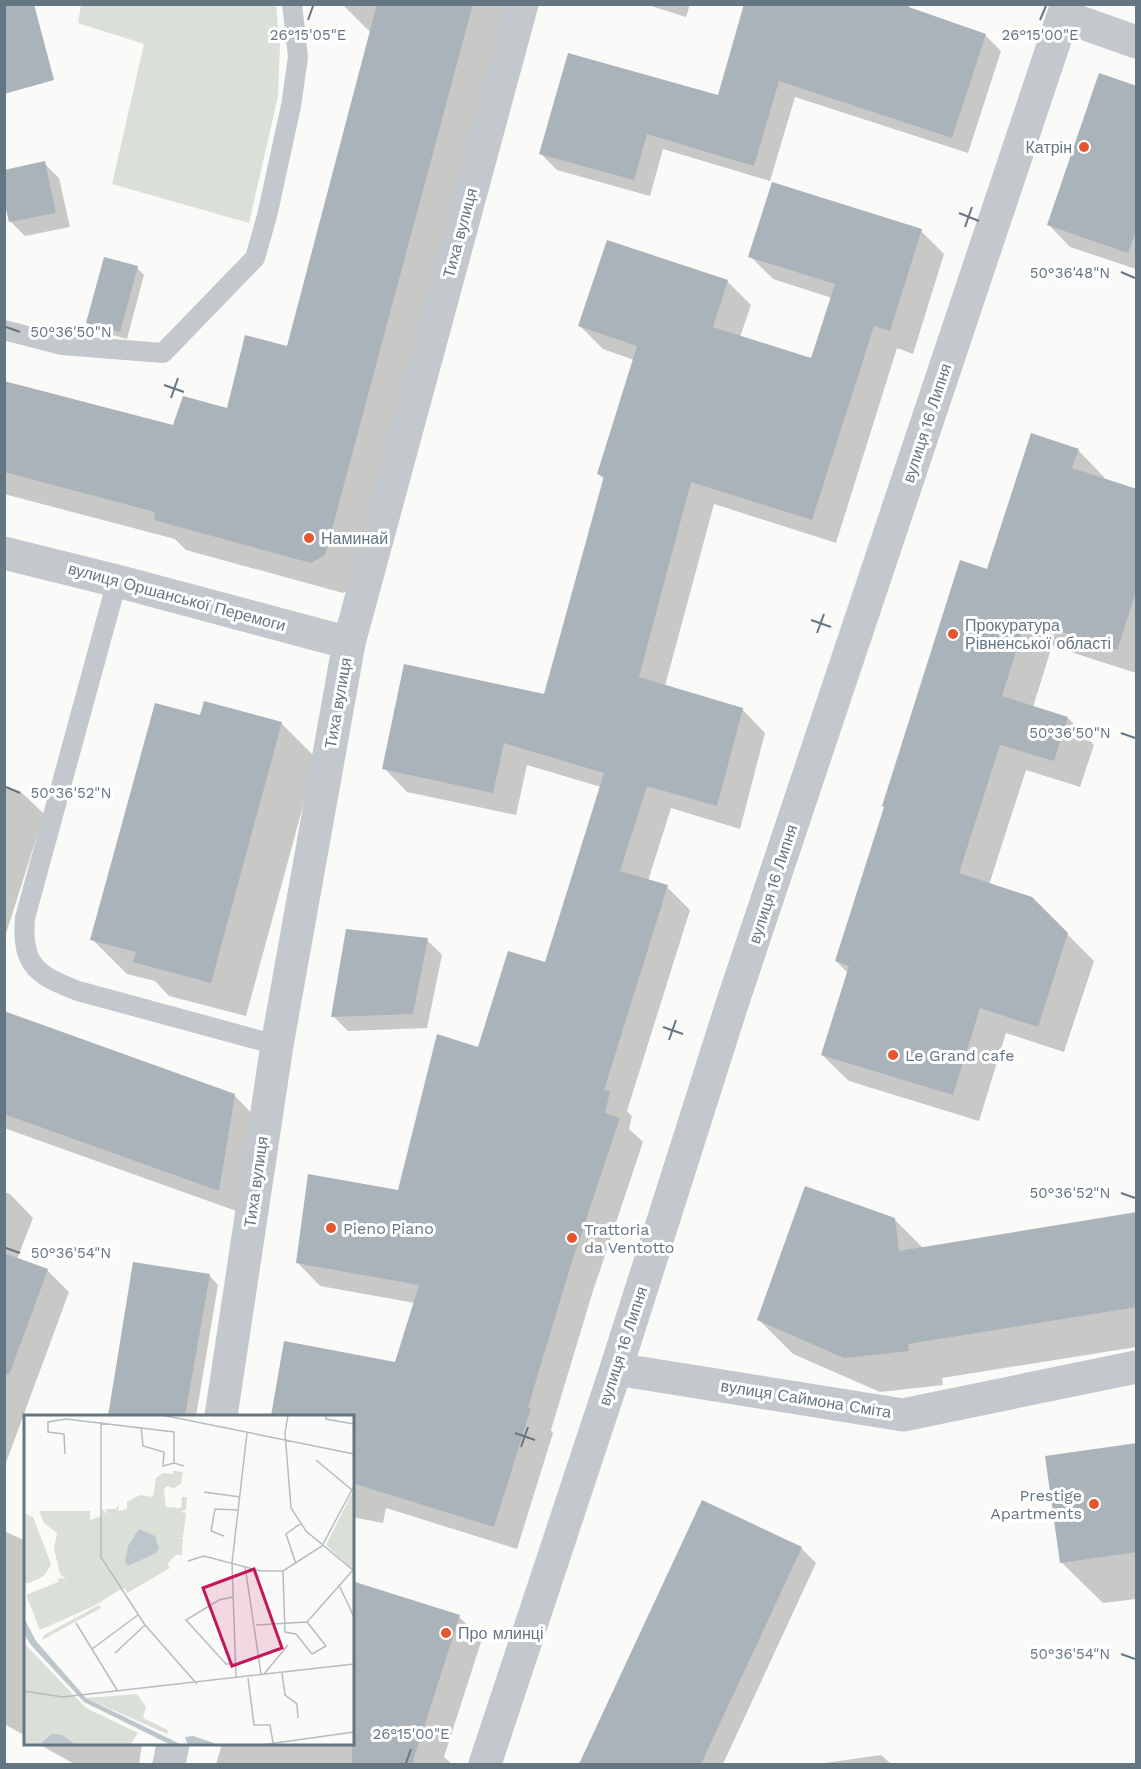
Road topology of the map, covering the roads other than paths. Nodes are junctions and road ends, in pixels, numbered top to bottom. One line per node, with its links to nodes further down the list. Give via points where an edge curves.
1 (292, 4): 5 (lane, via 298,57 291,106 255,258 163,353 62,345)
2 (522, 4): 8 (street, Тиха вулиця)
3 (1065, 10): 4 (street); 11 (street, вулиця 16 Липня, via 737,990)
4 (1137, 42)
5 (4, 330)
6 (4, 553): 7 (street, вулиця Оршанської Перемоги)
7 (117, 581): 8 (street, вулиця Оршанської Перемоги); 9 (lane, via 25,918 23,941 32,966 52,981)
8 (349, 643): 9 (street, Тиха вулиця)
9 (277, 1045): 12 (street, Тиха вулиця)
10 (1137, 1367): 11 (street, вулиця Саймона Сміта, via 903,1415)
11 (616, 1369): 15 (street, вулиця 16 Липня)
12 (221, 1415)
13 (173, 1745): 14 (street)
14 (170, 1764)
15 (485, 1764)

